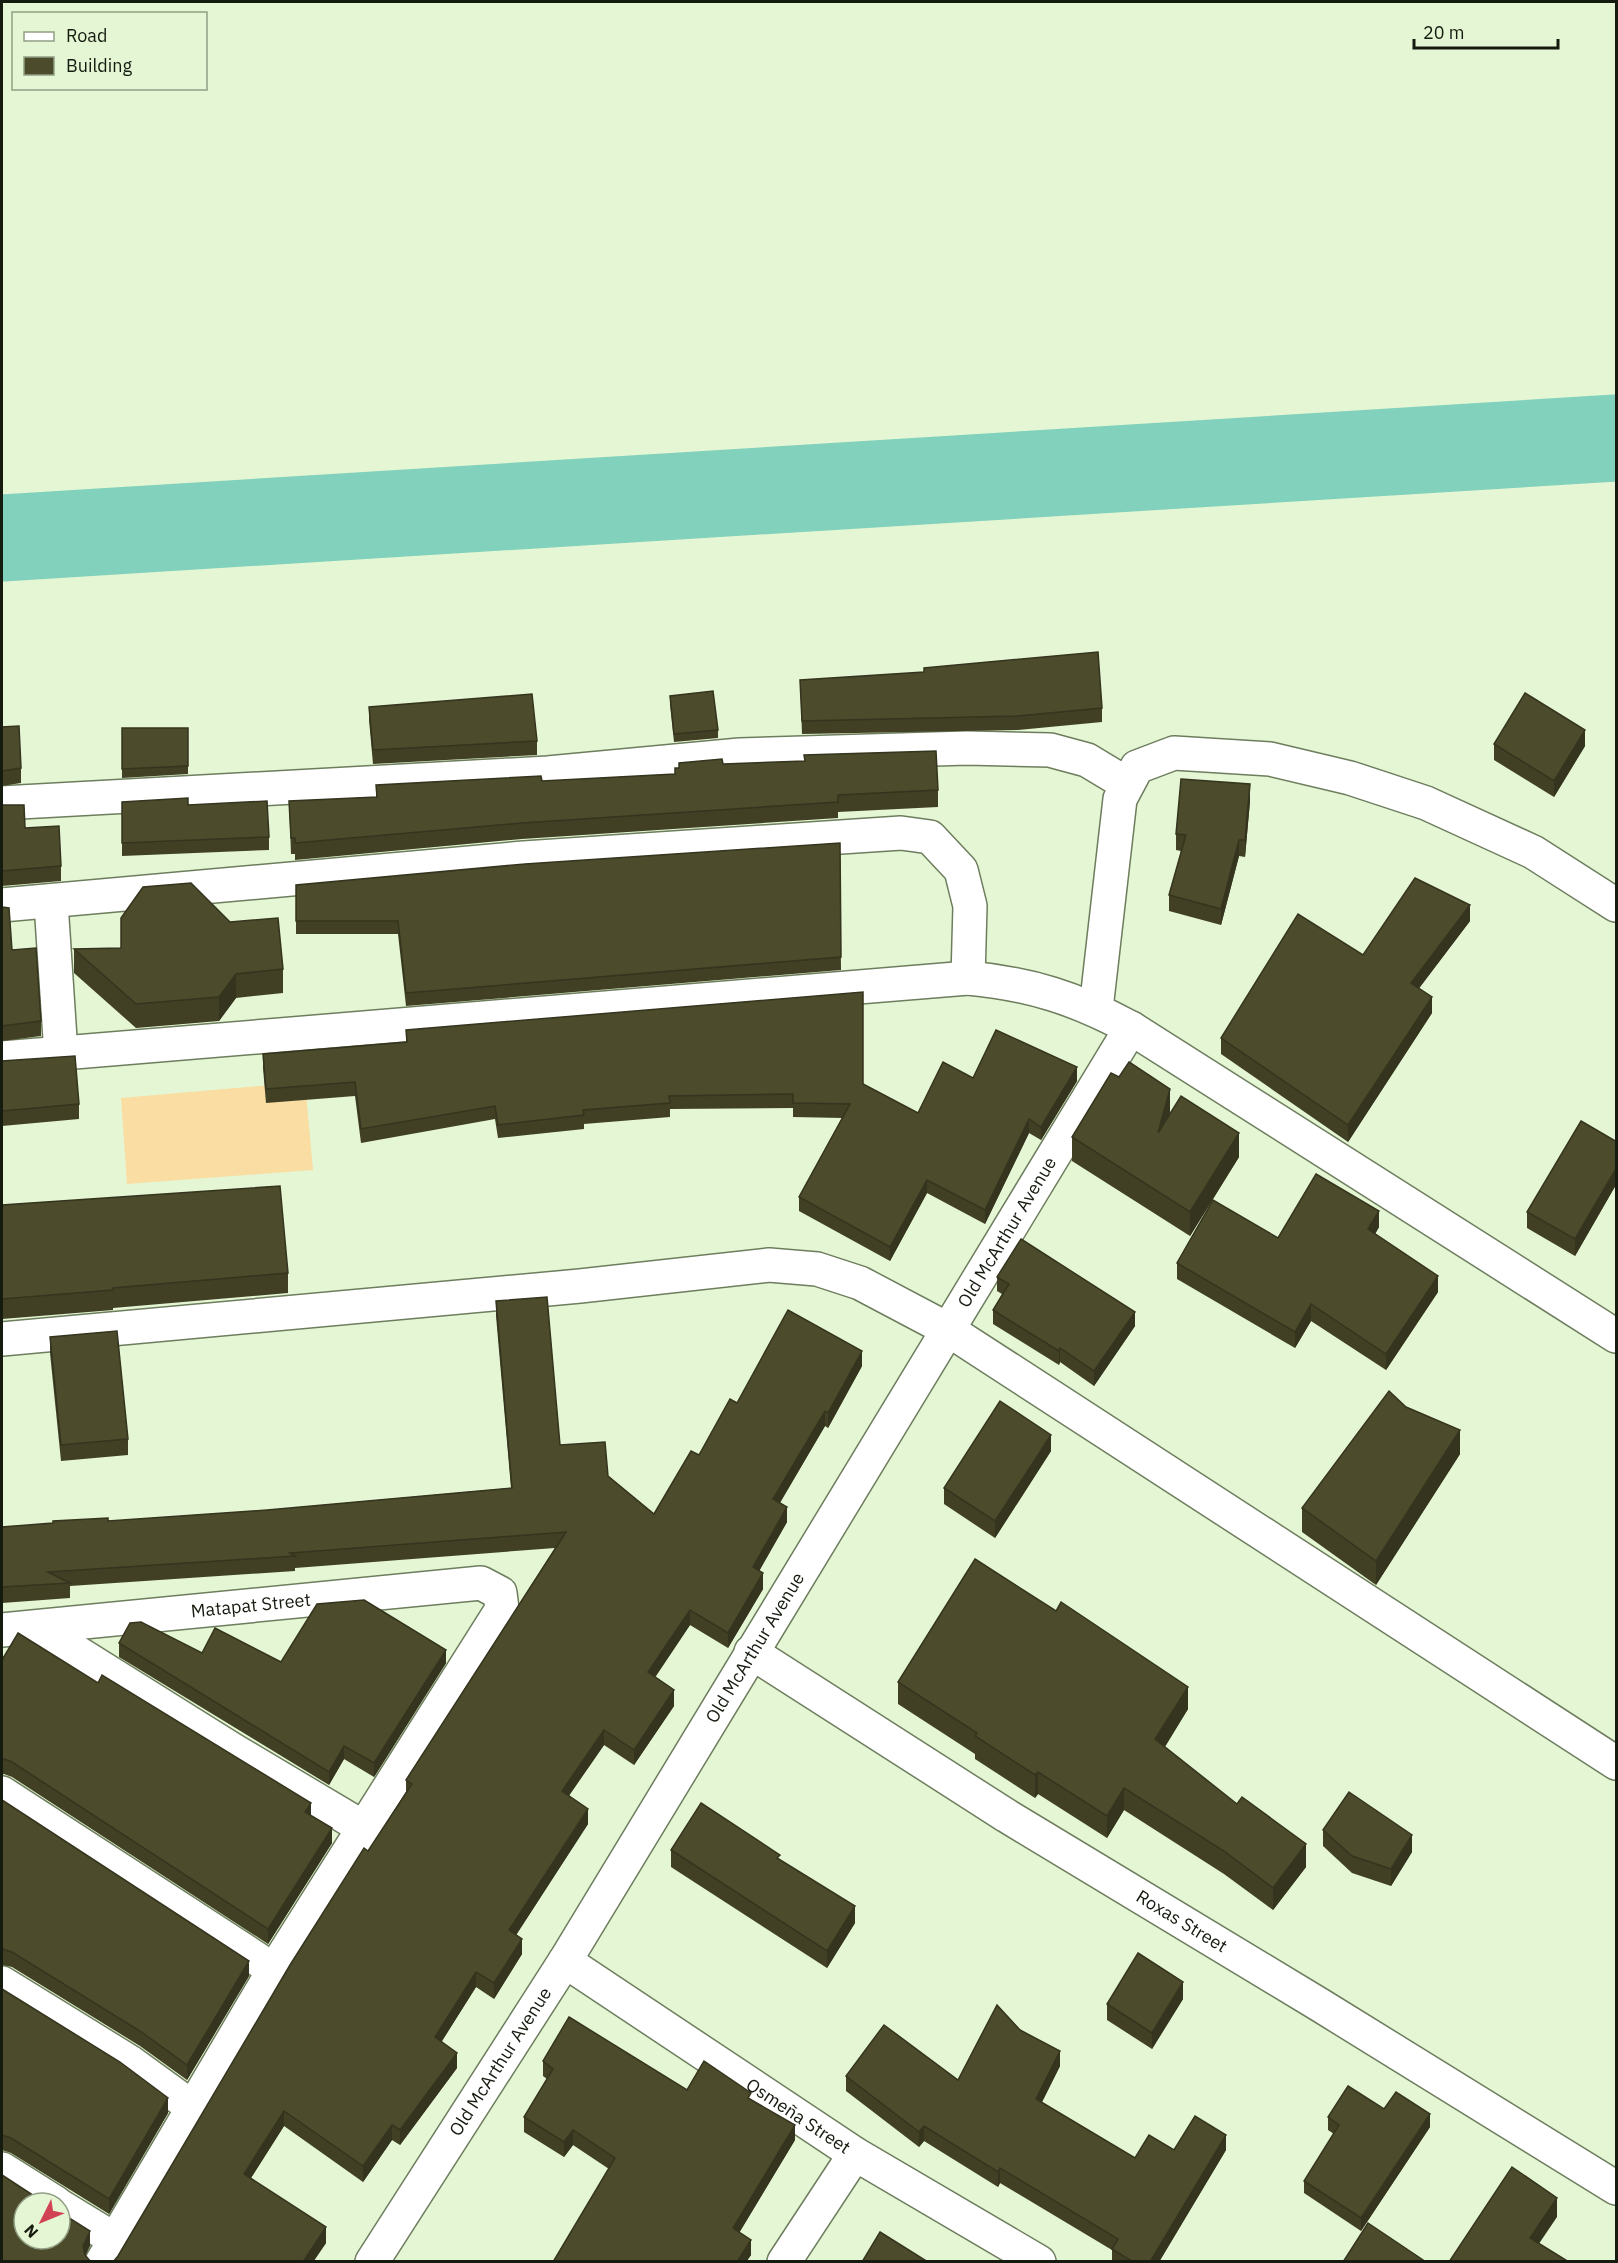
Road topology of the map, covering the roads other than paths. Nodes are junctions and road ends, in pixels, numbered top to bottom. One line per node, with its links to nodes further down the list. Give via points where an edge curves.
1 (1127, 784): 2 (street, via 1087,760 1050,750 967,748 740,755 548,773); 4 (street, via 1137,767 1174,753 1270,759 1350,778 1426,803 1533,852); 7 (street, via 1119,799)
2 (2, 803)
3 (51, 903): 5 (street); 6 (street, via 524,858 902,833 930,837 961,870 970,906); 9 (street)
4 (1617, 904)
5 (2, 905)
6 (968, 978): 7 (street, via 1015,983); 9 (street)
7 (1096, 1009): 8 (street)
8 (1131, 1028): 11 (street, Old McArthur Avenue); 12 (street)
9 (61, 1054): 10 (street)
10 (2, 1058)
11 (947, 1329): 13 (street, via 860,1283 818,1269 769,1264 568,1287); 16 (street, Old McArthur Avenue); 17 (street)
12 (1617, 1336)
13 (2, 1339)
14 (38, 1628): 15 (street, Matapat Street); 19 (street); 19 (street, Matapat Street, via 481,1583 500,1593 502,1609)
15 (2, 1630)
16 (751, 1652): 20 (street, Old McArthur Avenue); 26 (street, Roxas Street, via 1007,1816)
17 (1617, 1763)
18 (2, 1793): 21 (street)
19 (364, 1828): 21 (street)
20 (565, 1961): 24 (street, Osmeña Street); 30 (street, Old McArthur Avenue)
21 (274, 1970): 23 (street)
22 (2, 1983): 23 (street, via 130,2062)
23 (192, 2107): 29 (street)
24 (855, 2154): 31 (street); 32 (street, Osmeña Street)
25 (2, 2169): 27 (street)
26 (1617, 2188)
27 (37, 2191)
28 (72, 2217): 29 (street)
29 (108, 2251)
30 (372, 2262)
31 (784, 2262)
32 (1039, 2262)

